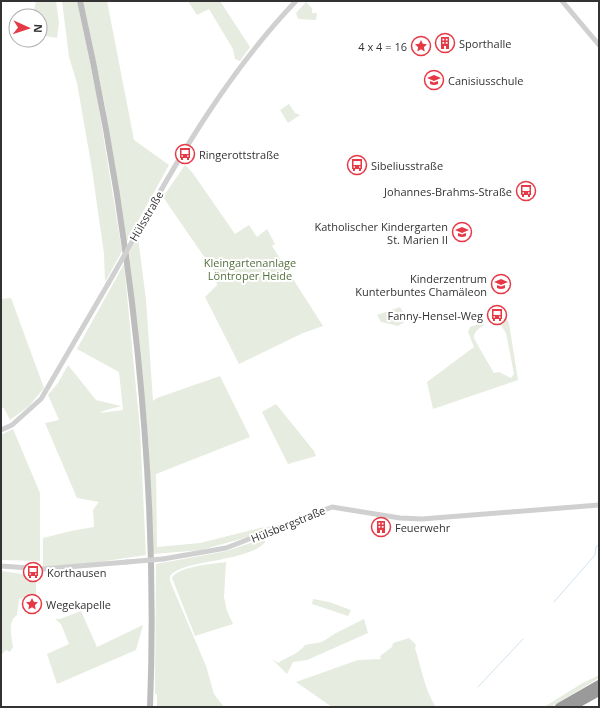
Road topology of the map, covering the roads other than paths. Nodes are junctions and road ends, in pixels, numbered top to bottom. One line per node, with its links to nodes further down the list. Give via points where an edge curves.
1 (80, 1): 10 (main road, via 109,144 134,325 144,429 148,514 151,602)
2 (296, 1): 5 (street, Hülsstraße, bridge, via 249,56 183,150 49,390 34,408)
3 (562, 1): 4 (street)
4 (599, 45)
5 (1, 430)
6 (599, 505): 7 (street, Hülsbergstraße, bridge, via 422,519 332,507 226,548 163,559 43,569)
7 (1, 566)
8 (599, 684): 11 (highway)
9 (599, 692): 12 (highway)
10 (150, 707)
11 (559, 707)
12 (572, 707)

